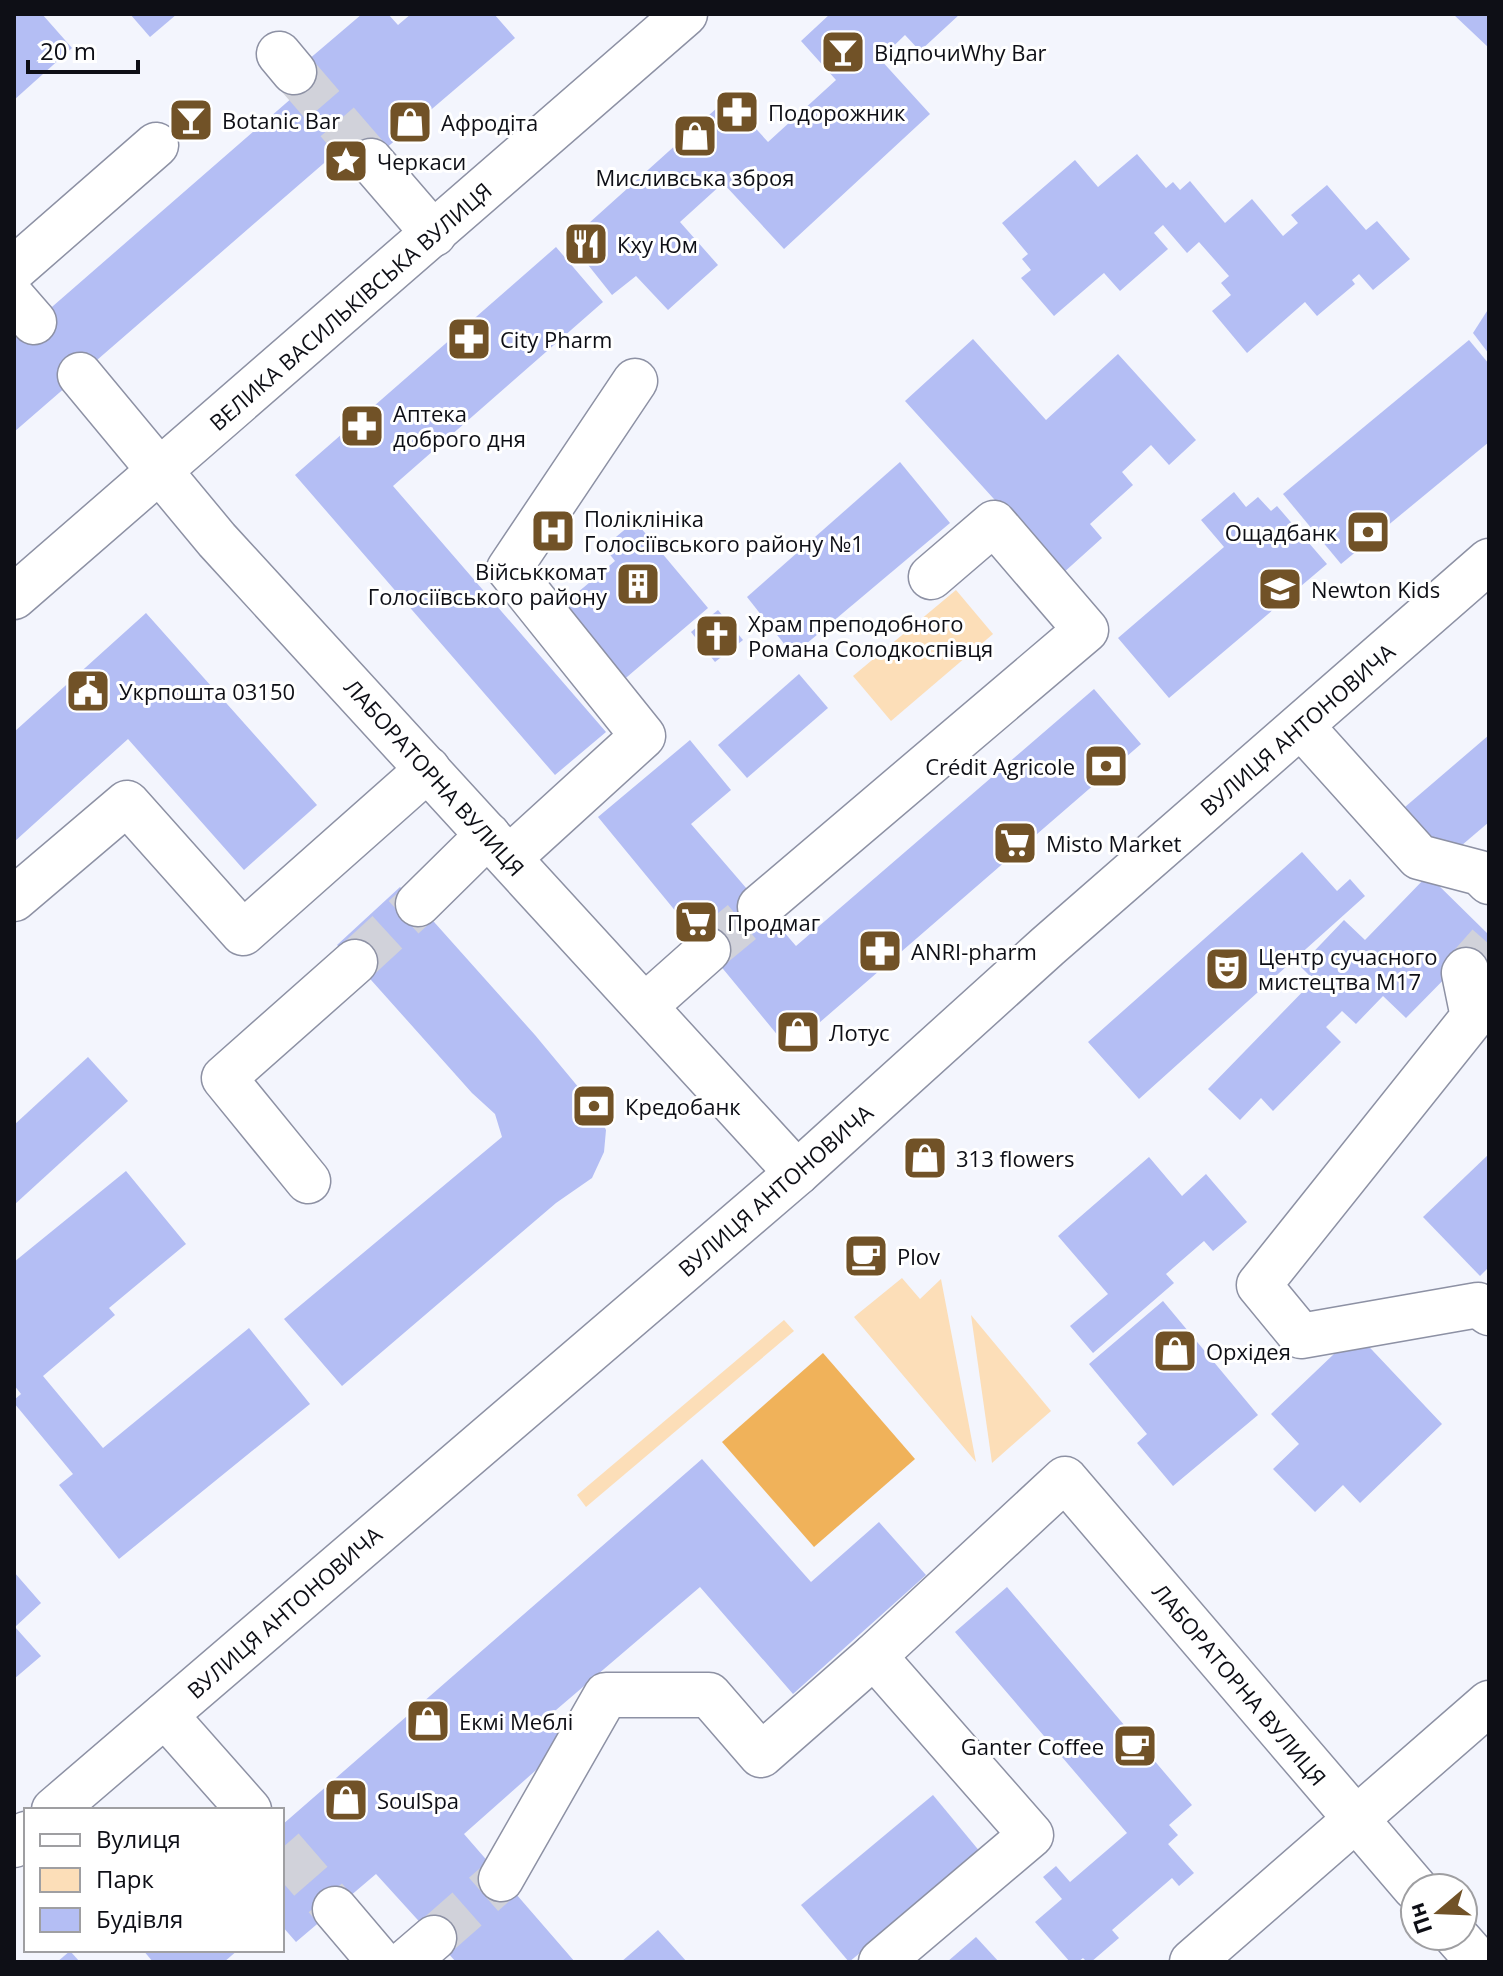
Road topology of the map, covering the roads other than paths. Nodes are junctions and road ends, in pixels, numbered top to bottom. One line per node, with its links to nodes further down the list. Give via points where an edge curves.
1 (685, 14): 4 (main road, ВЕЛИКА ВАСИЛЬКІВСЬКА ВУЛИЦЯ)
2 (156, 145): 5 (main road)
3 (371, 161): 4 (main road)
4 (434, 234): 8 (main road, ВЕЛИКА ВАСИЛЬКІВСЬКА ВУЛИЦЯ)
5 (14, 269)
6 (80, 375): 8 (main road, ЛАБОРАТОРНА ВУЛИЦЯ)
7 (635, 381): 14 (main road, via 509,569 643,736)
8 (158, 471): 11 (main road, ВЕЛИКА ВАСИЛЬКІВСЬКА ВУЛИЦЯ); 13 (main road, ЛАБОРАТОРНА ВУЛИЦЯ)
9 (1489, 561): 12 (main road, ВУЛИЦЯ АНТОНОВИЧА)
10 (931, 577): 18 (main road, via 994,523 1086,630)
11 (14, 597)
12 (1302, 727): 15 (main road, via 1419,857 1480,873); 23 (main road, ВУЛИЦЯ АНТОНОВИЧА)
13 (428, 769): 14 (main road, ЛАБОРАТОРНА ВУЛИЦЯ); 16 (main road, via 243,933 127,803)
14 (499, 847): 17 (main road); 22 (main road, ЛАБОРАТОРНА ВУЛИЦЯ)
15 (1489, 882)
16 (14, 899)
17 (418, 904)
18 (760, 907)
19 (708, 950): 22 (main road)
20 (355, 962): 24 (main road, via 224,1078)
21 (1466, 970): 25 (main road, via 1473,1017 1259,1285 1301,1336 1478,1305)
22 (645, 1006): 23 (main road, ЛАБОРАТОРНА ВУЛИЦЯ)
23 (797, 1173): 28 (main road, ВУЛИЦЯ АНТОНОВИЧА)
24 (308, 1181)
25 (1489, 1313)
26 (874, 1656): 31 (main road, ЛАБОРАТОРНА ВУЛИЦЯ, via 1065,1479); 33 (main road, via 761,1755 709,1695 606,1695); 36 (main road, via 1031,1835)
27 (1489, 1703): 31 (main road)
28 (165, 1715): 29 (main road, ВУЛИЦЯ АНТОНОВИЧА); 30 (main road)
29 (56, 1808)
30 (247, 1808)
31 (1355, 1818): 32 (main road, ЛАБОРАТОРНА ВУЛИЦЯ); 37 (main road)
32 (1401, 1872)
33 (501, 1879)
34 (335, 1909): 35 (main road)
35 (380, 1962)
36 (881, 1962)
37 (1192, 1962)

